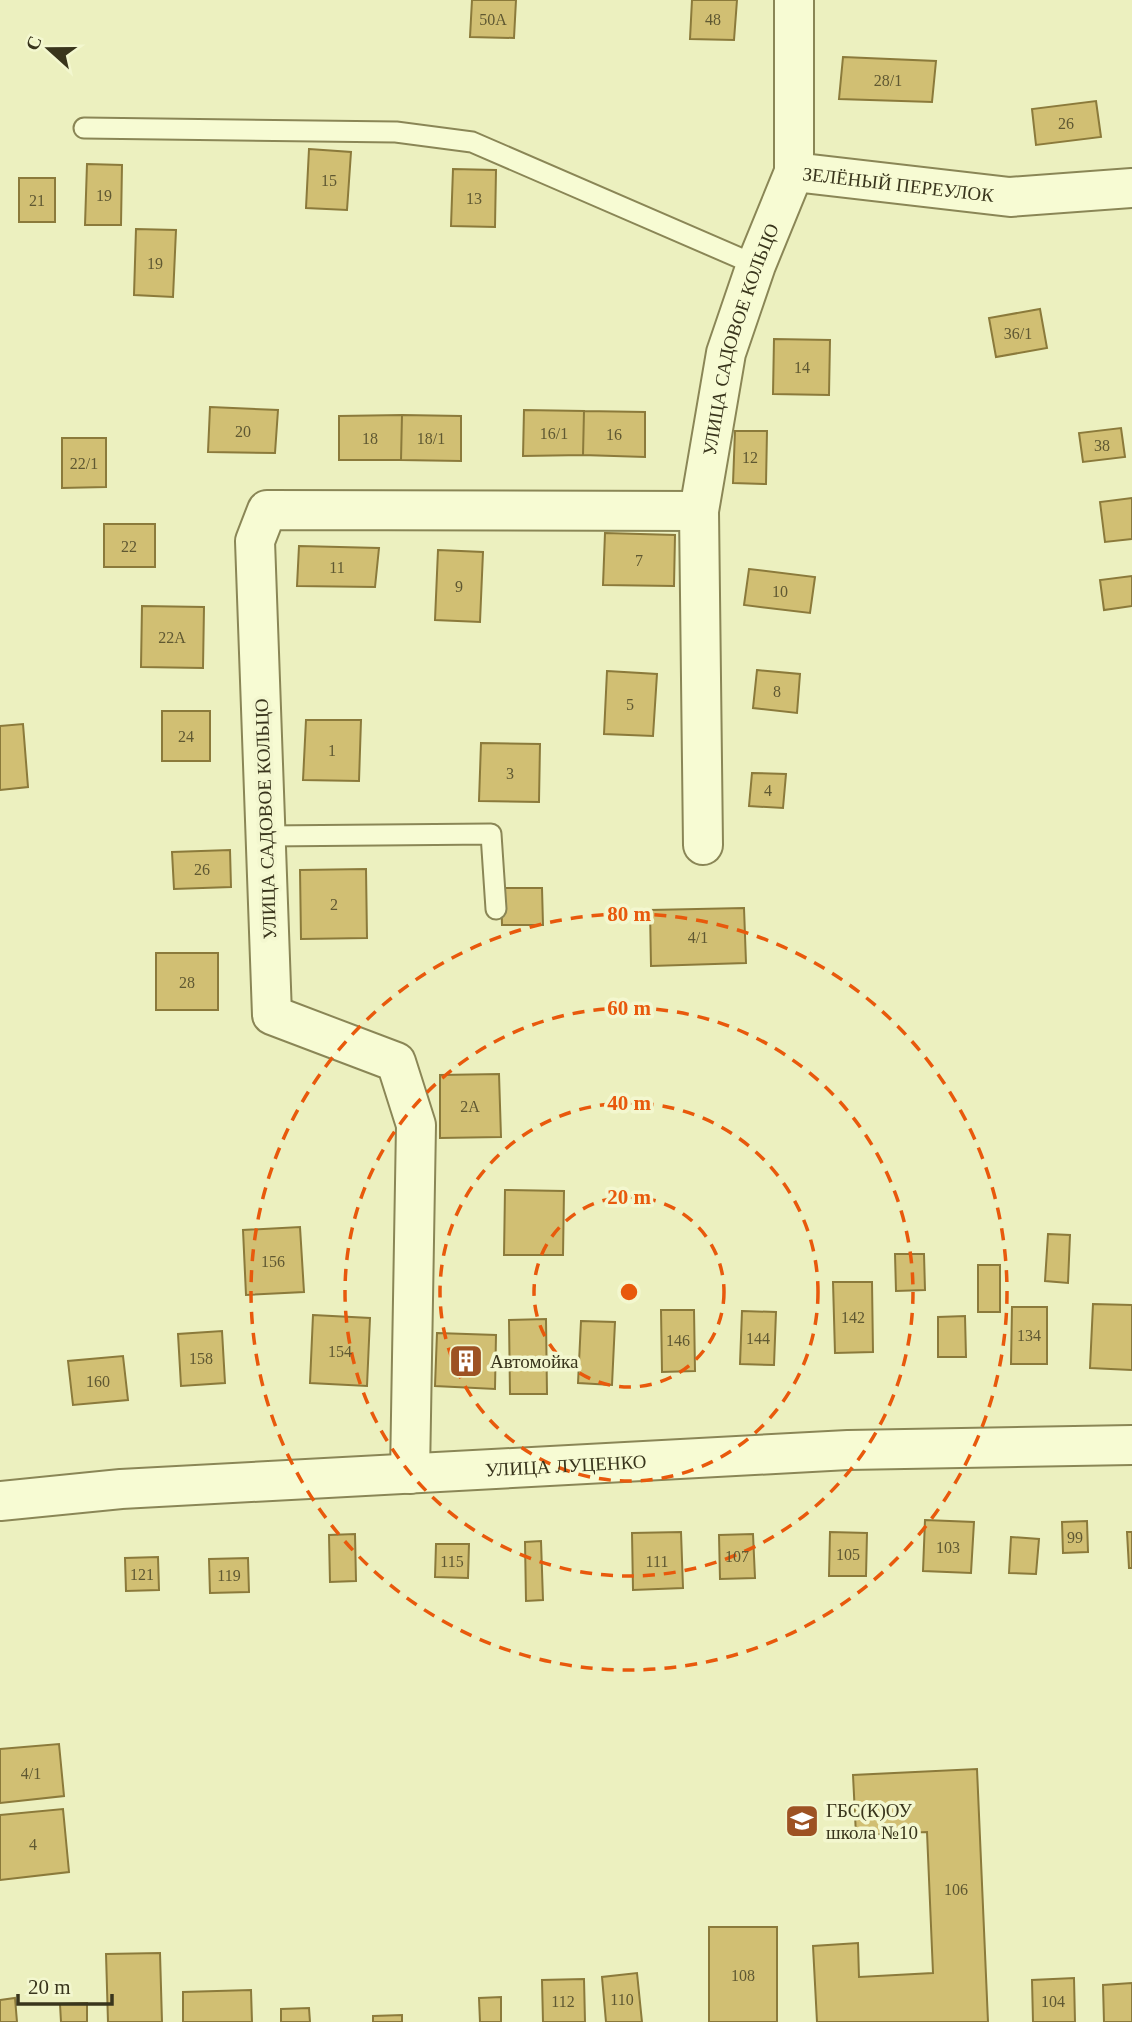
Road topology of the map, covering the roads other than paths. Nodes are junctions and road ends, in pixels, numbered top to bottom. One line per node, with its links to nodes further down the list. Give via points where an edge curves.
1 (794, 0): 3 (street, ЗЕЛЁНЫЙ ПЕРЕУЛОК)
2 (85, 128): 5 (lane, via 396,132 472,142)
3 (794, 172): 4 (street, ЗЕЛЁНЫЙ ПЕРЕУЛОК, via 1010,197); 5 (street, УЛИЦА САДОВОЕ КОЛЬЦО)
4 (1132, 188)
5 (756, 265): 6 (street, УЛИЦА САДОВОЕ КОЛЬЦО, via 726,353)
6 (699, 511): 7 (street, УЛИЦА САДОВОЕ КОЛЬЦО, via 267,510 255,541); 8 (street, УЛИЦА САДОВОЕ КОЛЬЦО)
7 (266, 836): 9 (lane, via 491,834); 11 (street, УЛИЦА САДОВОЕ КОЛЬЦО, via 272,1015 396,1062 416,1125)
8 (703, 845)
9 (496, 909)
10 (1132, 1445): 11 (street, УЛИЦА ЛУЦЕНКО, via 848,1450)
11 (411, 1474): 12 (street, УЛИЦА ЛУЦЕНКО, via 121,1489)
12 (0, 1501)

